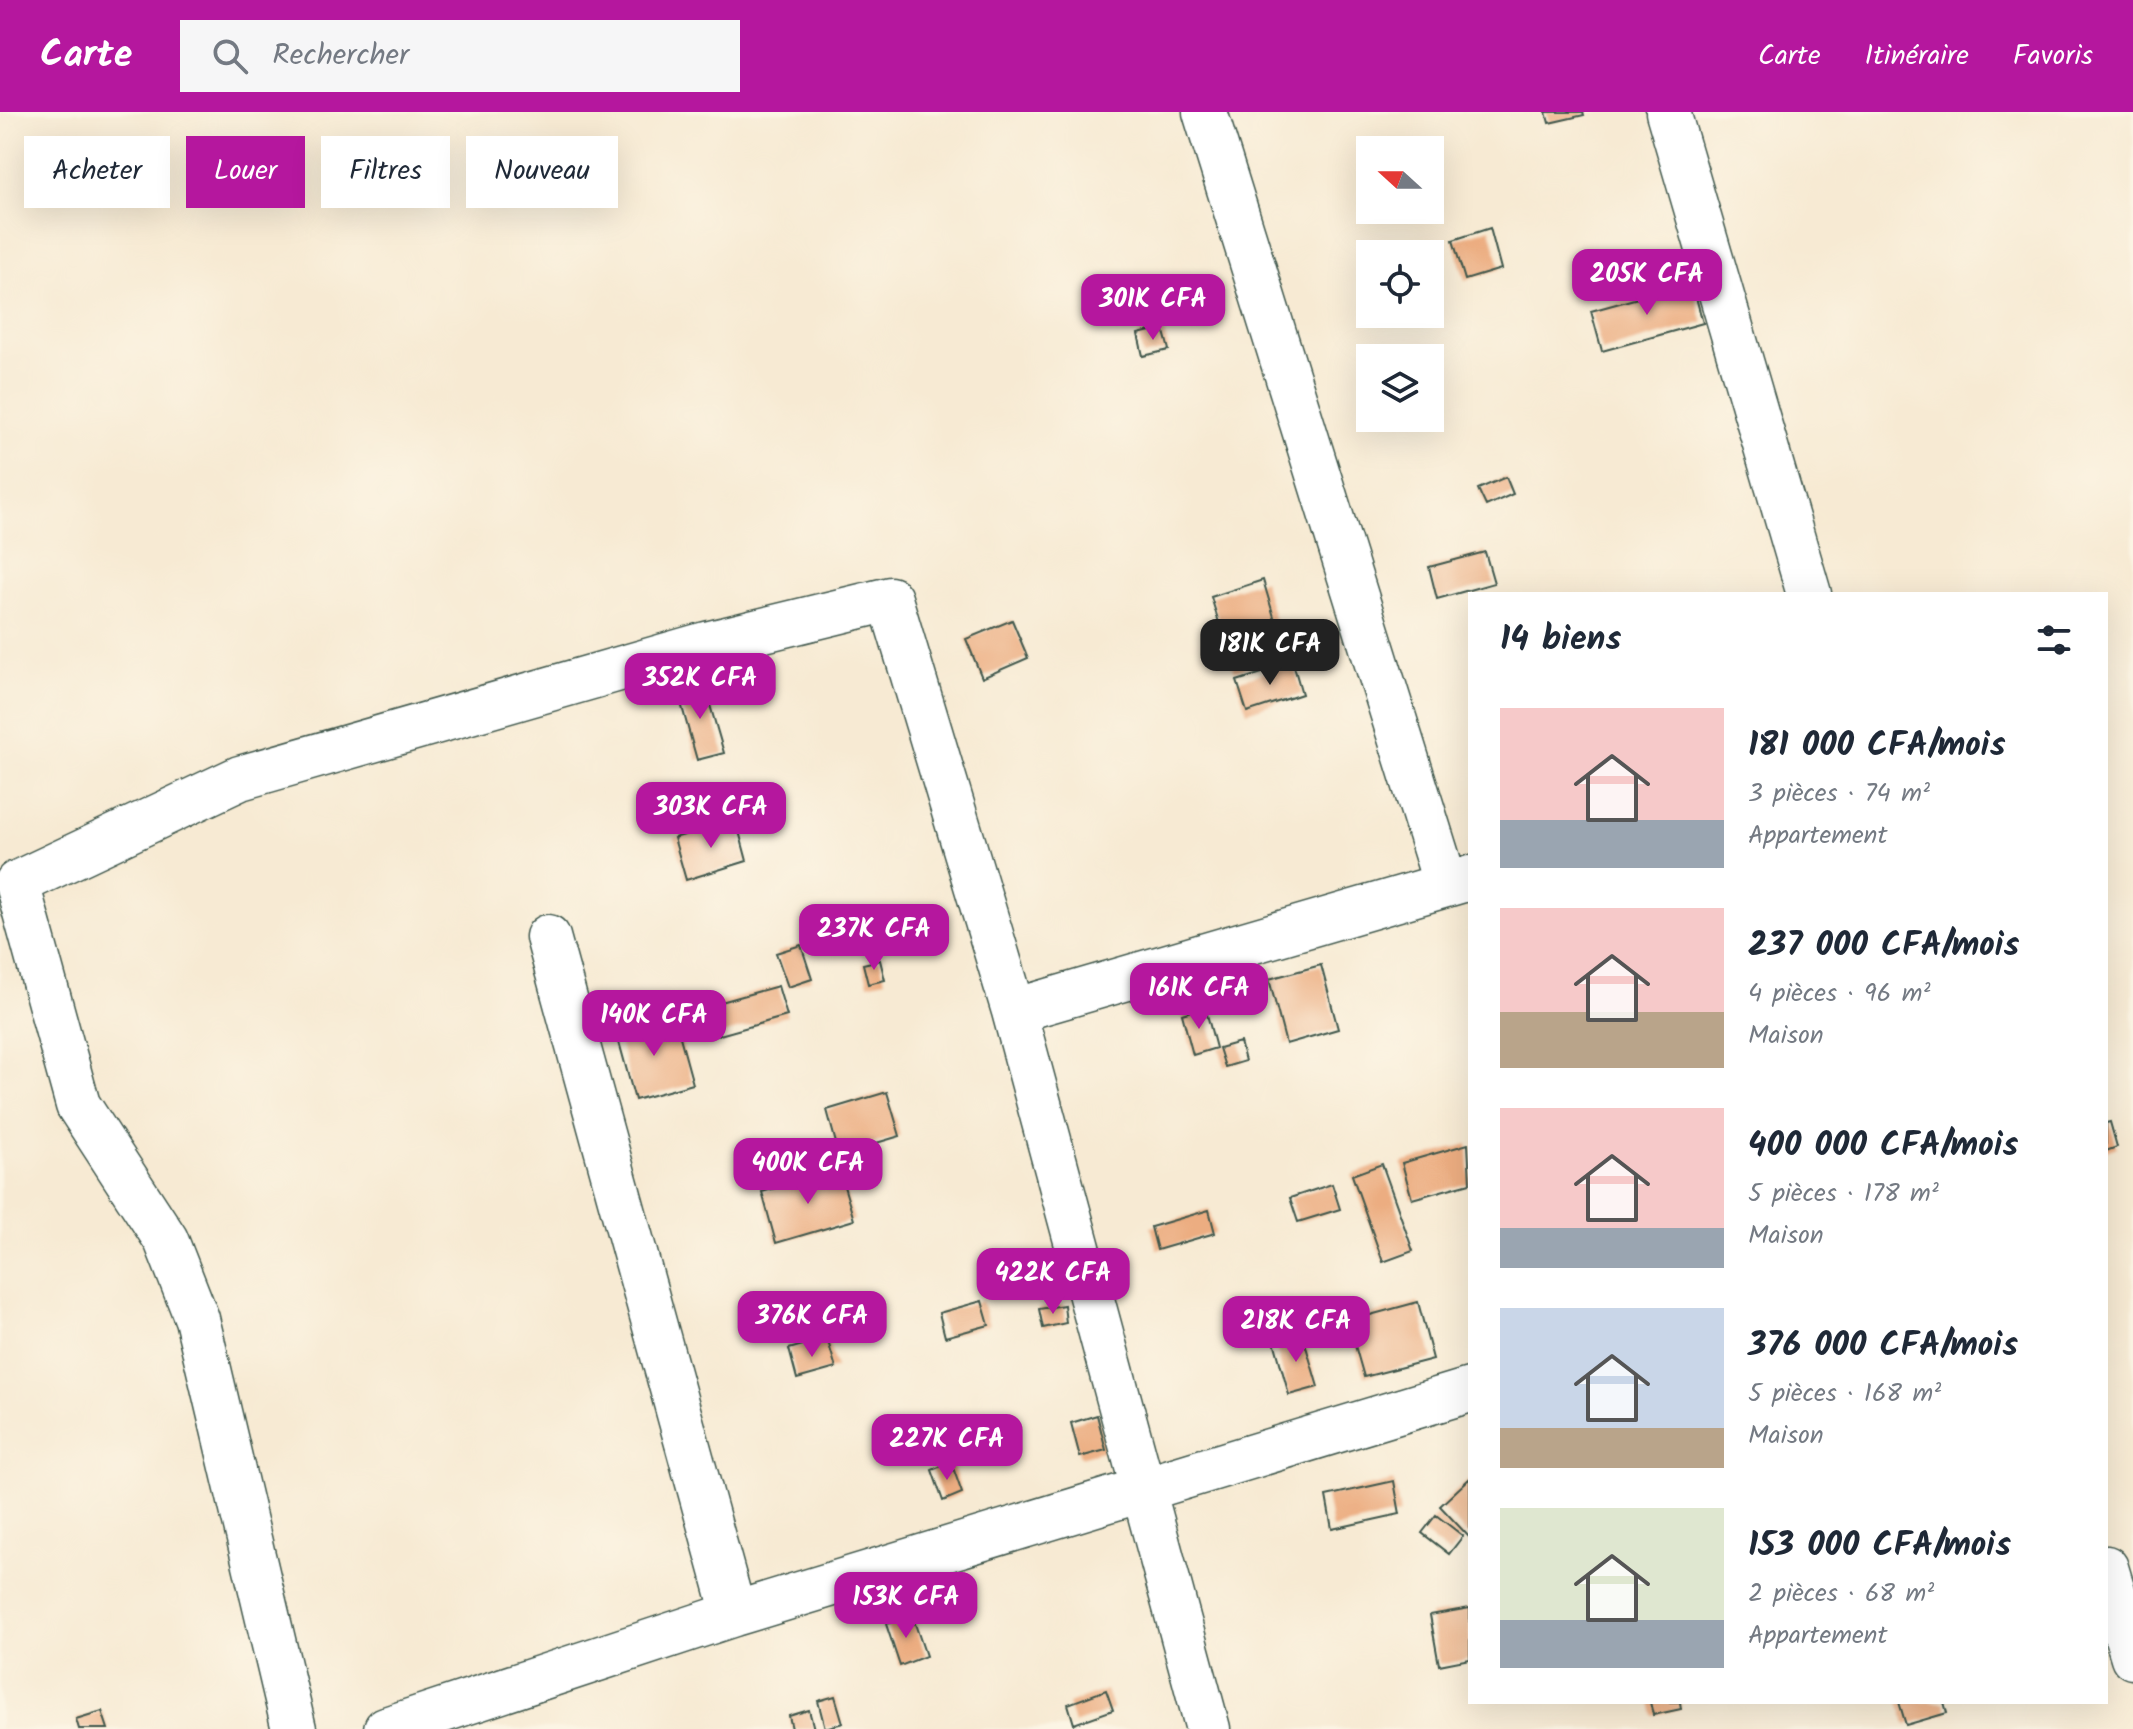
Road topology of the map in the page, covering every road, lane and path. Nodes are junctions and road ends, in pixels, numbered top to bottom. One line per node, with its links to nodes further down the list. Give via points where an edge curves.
1 (1205, 112): 4 (street)
2 (1668, 112): 3 (street)
3 (1808, 592)
4 (1458, 882): 6 (street)
5 (548, 937): 10 (street)
6 (1014, 1011): 8 (street); 12 (street, via 890,599 706,644 240,778 17,883 78,1105 166,1240 197,1319)
7 (1468, 1391): 8 (street)
8 (1143, 1490): 10 (street); 14 (street)
9 (2108, 1575): 11 (street)
10 (734, 1614): 13 (street)
11 (2133, 1657)
12 (294, 1729)
13 (386, 1729)
14 (1208, 1729)

